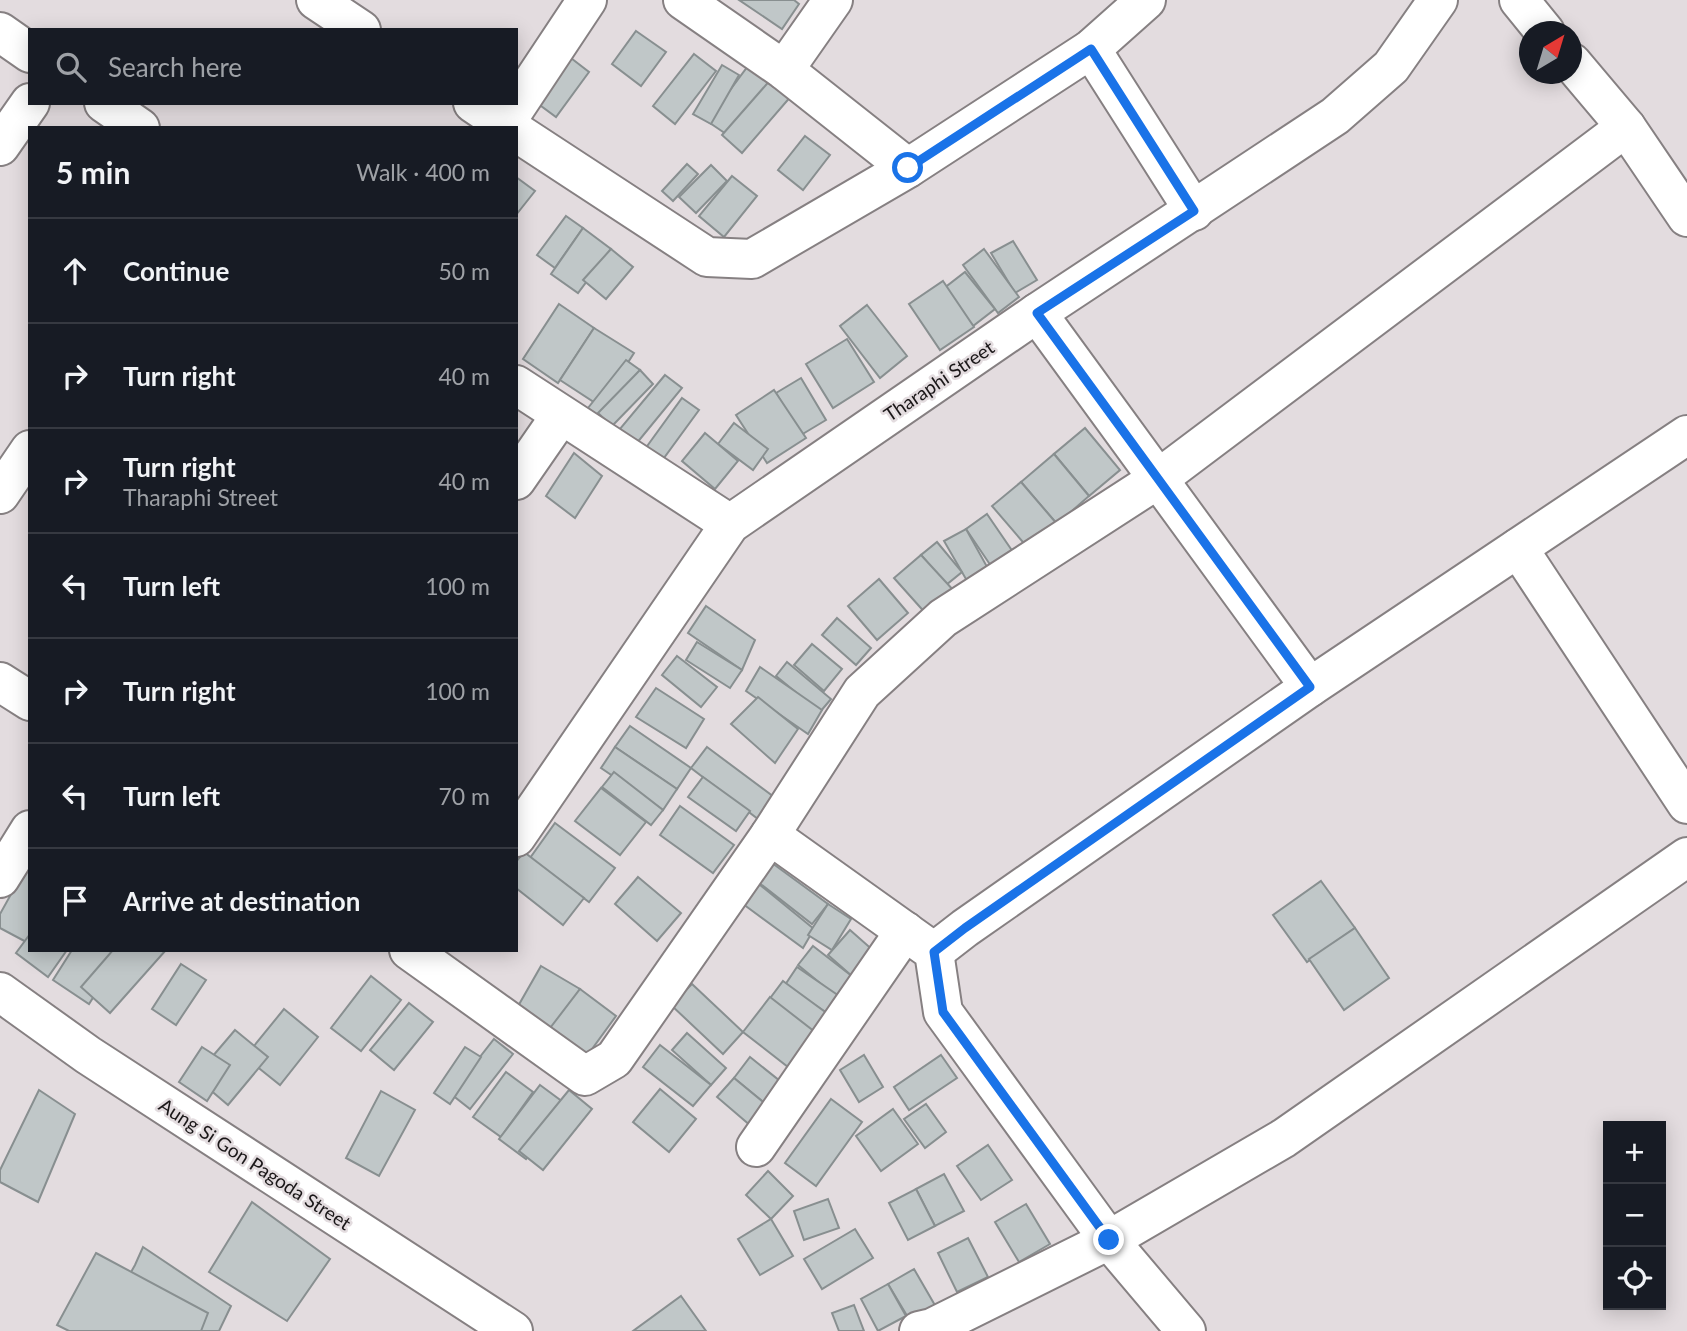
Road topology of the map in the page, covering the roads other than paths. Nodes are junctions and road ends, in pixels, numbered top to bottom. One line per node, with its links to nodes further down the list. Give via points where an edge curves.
1 (587, 0): 18 (street)
2 (683, 0): 11 (street)
3 (833, 0): 11 (street)
4 (1146, 0): 9 (street)
5 (1438, 0): 23 (street, Tharaphi Street, via 1391,67 1335,117)
6 (1519, 0): 7 (street)
7 (1536, 21)
8 (0, 32): 10 (street)
9 (1091, 49): 22 (street); 23 (street)
10 (28, 52)
11 (784, 71): 22 (street)
12 (1582, 74): 19 (street)
13 (29, 105): 21 (street)
14 (107, 105): 16 (street)
15 (476, 105): 17 (street)
16 (137, 126)
17 (505, 126)
18 (509, 126)
19 (1626, 127): 24 (street); 31 (street)
20 (518, 134): 22 (street, via 707,257 752,260)
21 (0, 146)
22 (908, 168)
23 (1194, 211): 25 (street, Tharaphi Street)
24 (1687, 218)
25 (1037, 313): 31 (street); 33 (street, Tharaphi Street)
26 (518, 386): 27 (street)
27 (561, 415): 30 (street); 33 (street)
28 (1687, 435): 34 (street)
29 (28, 453): 32 (street)
30 (518, 477)
31 (1158, 479): 36 (street); 41 (street, via 943,618 912,645 862,692)
32 (0, 494)
33 (730, 524): 40 (street, Tharaphi Street)
34 (1518, 548): 36 (street); 38 (street)
35 (0, 682): 37 (street)
36 (1310, 687): 44 (street, via 976,920)
37 (28, 700)
38 (1687, 804)
39 (28, 833): 43 (street)
40 (518, 834)
41 (770, 835): 44 (street); 45 (street, via 614,1059 585,1076)
42 (1687, 857): 48 (street, via 1284,1138)
43 (0, 878)
44 (920, 941): 47 (street); 48 (street, via 943,1012)
45 (426, 955)
46 (0, 992): 50 (street, Aung Si Gon Pagoda Street, via 99,1062)
47 (756, 1147)
48 (1109, 1240): 49 (street); 52 (street)
49 (962, 1323): 51 (street)
50 (513, 1331)
51 (919, 1331)
52 (1186, 1331)

